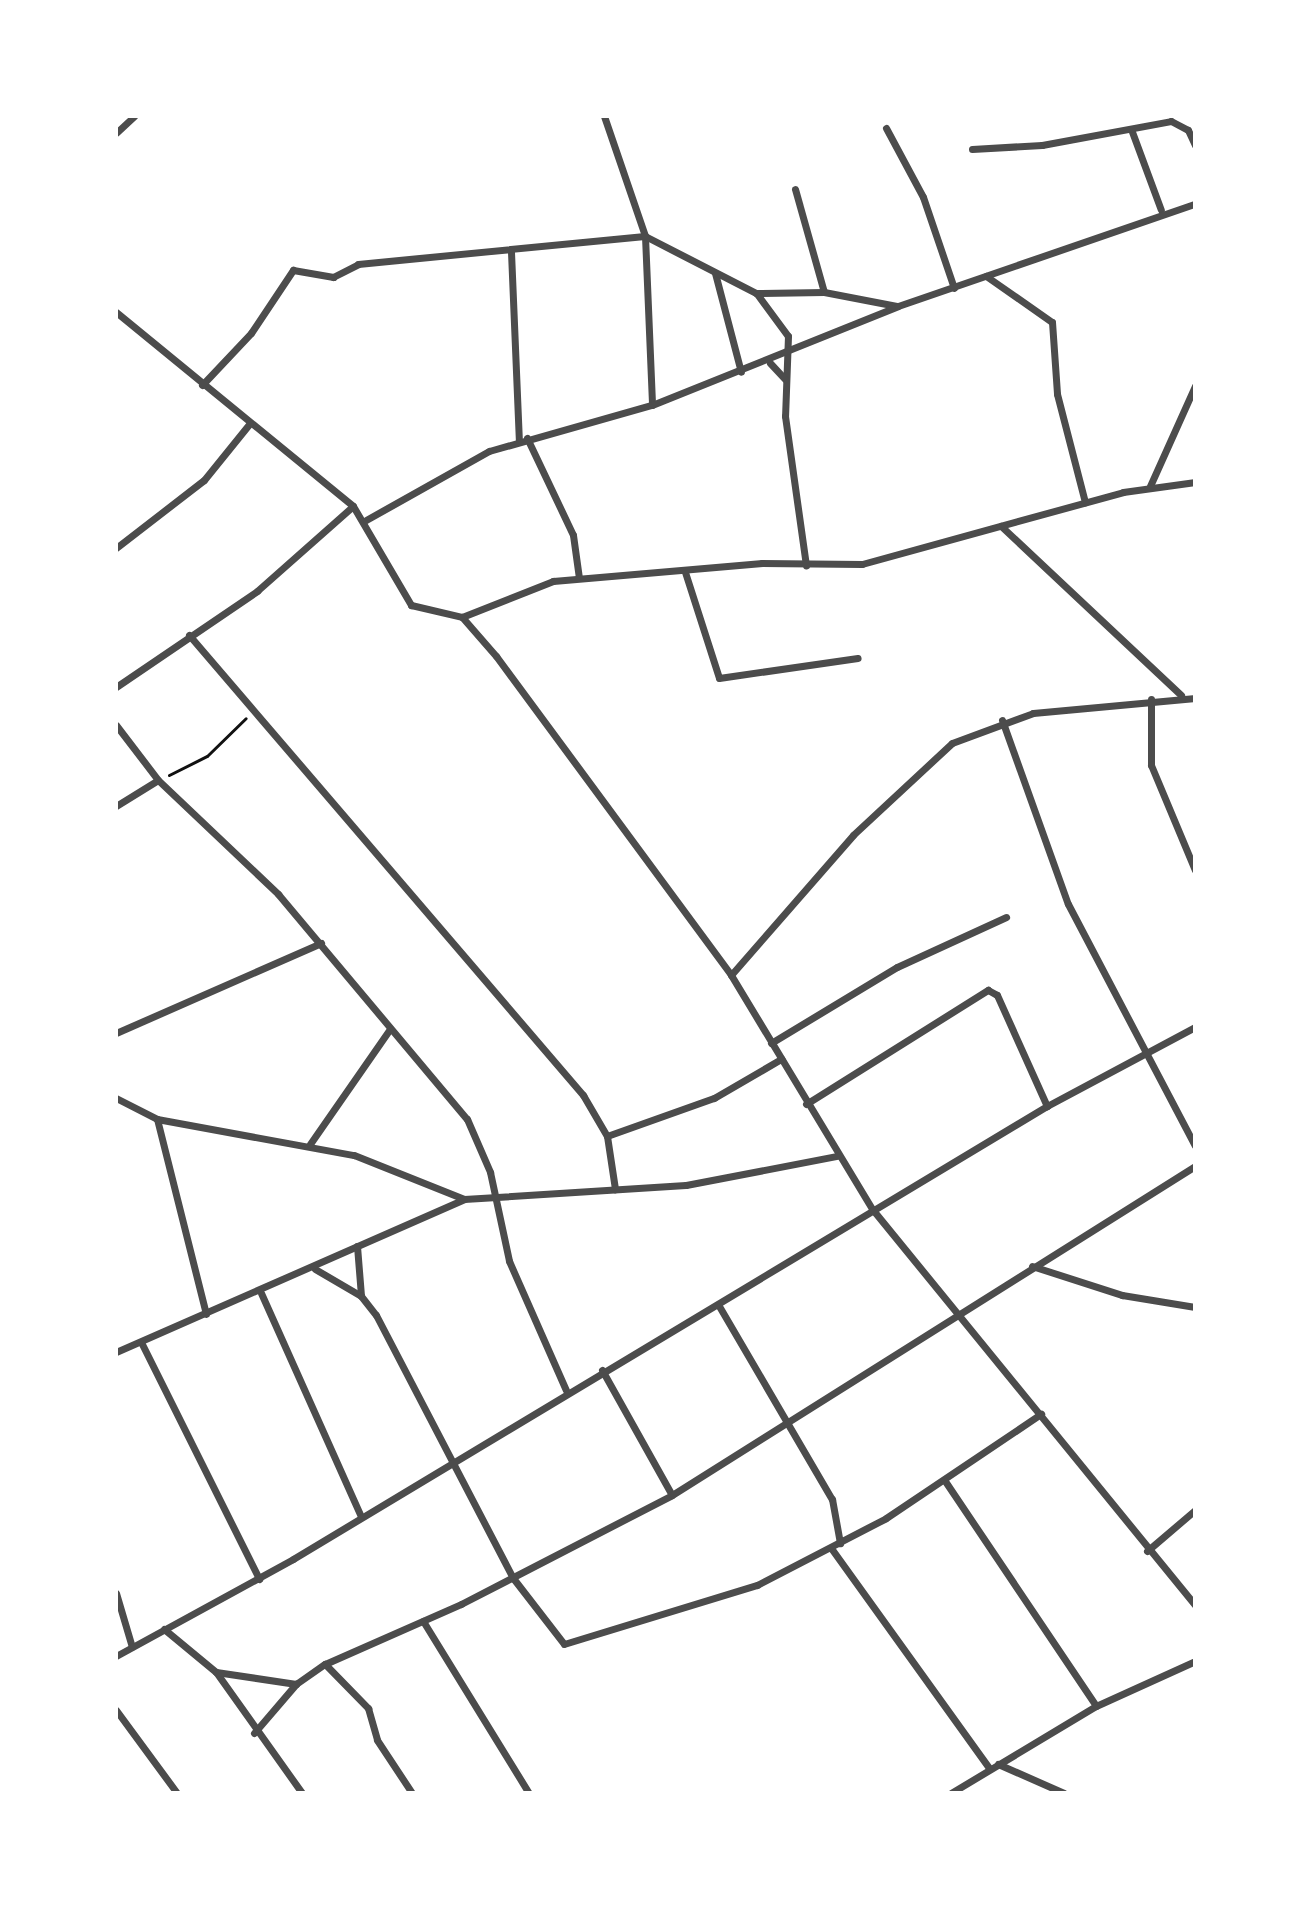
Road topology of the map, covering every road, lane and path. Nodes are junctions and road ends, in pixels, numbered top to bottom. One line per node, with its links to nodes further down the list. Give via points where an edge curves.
1 (134, 116): 5 (street)
2 (604, 116): 12 (street)
3 (886, 128): 16 (street, via 923,197)
4 (1131, 129): 6 (street, via 1171,121 1188,130); 7 (street); 10 (street)
5 (116, 133)
6 (1195, 145)
7 (972, 149)
8 (795, 189): 17 (street)
9 (1193, 204): 10 (street); 11 (street)
10 (1161, 210): 15 (street)
11 (1195, 213)
12 (645, 236): 13 (street); 14 (street); 27 (street)
13 (511, 252): 25 (street, via 358,264 333,277 293,270 251,333); 29 (street)
14 (715, 273): 18 (street); 23 (street)
15 (986, 276): 16 (street); 32 (street, via 1052,322 1057,394)
16 (954, 288): 19 (street)
17 (824, 292): 18 (street); 19 (street)
18 (756, 293): 21 (street, via 784,325)
19 (898, 306): 21 (street)
20 (116, 312): 25 (street)
21 (789, 356): 22 (street); 24 (street)
22 (770, 363): 23 (street); 24 (street)
23 (741, 372): 27 (street)
24 (785, 379): 37 (street)
25 (202, 385): 28 (street)
26 (1195, 386): 31 (street)
27 (652, 405): 29 (street)
28 (250, 423): 33 (street); 36 (street, via 204,480)
29 (523, 440): 34 (street, via 438,475); 39 (street, via 573,535)
30 (1195, 482): 31 (street)
31 (1150, 486): 32 (street)
32 (1085, 502): 35 (street)
33 (353, 506): 34 (street); 41 (street, via 257,591)
34 (366, 520): 40 (street, via 411,605)
35 (1001, 526): 37 (street, via 862,564); 44 (street)
36 (116, 548)
37 (806, 566): 38 (street)
38 (685, 572): 39 (street); 42 (street, via 719,678)
39 (579, 578): 40 (street, via 525,587)
40 (462, 617): 55 (street, via 533,702)
41 (189, 635): 43 (street); 47 (street)
42 (858, 658)
43 (116, 687)
44 (1181, 695): 45 (street); 46 (street)
45 (1195, 698)
46 (1151, 699): 48 (street); 52 (street, via 1151,765)
47 (251, 713): 50 (path, via 207,756); 66 (street, via 352,816 583,1095)
48 (1002, 720): 55 (street, via 928,760); 60 (street, via 1068,904)
49 (116, 725): 50 (street)
50 (158, 780): 51 (street); 54 (street)
51 (116, 806)
52 (1195, 870)
53 (1006, 917): 59 (street, via 897,967)
54 (321, 943): 57 (street); 58 (street)
55 (731, 975): 59 (street)
56 (1195, 1027): 60 (street)
57 (390, 1029): 67 (street); 72 (street, via 467,1119 485,1155)
58 (116, 1033)
59 (771, 1043): 61 (street)
60 (1149, 1053): 64 (street); 68 (street)
61 (781, 1059): 63 (street); 66 (street, via 714,1098)
62 (116, 1098): 65 (street)
63 (806, 1104): 64 (street, via 988,990); 69 (street)
64 (1047, 1106): 74 (street)
65 (157, 1119): 67 (street); 82 (street)
66 (607, 1136): 71 (street)
67 (310, 1144): 73 (street, via 414,1174)
68 (1195, 1146)
69 (837, 1156): 71 (street, via 686,1185); 74 (street)
70 (1195, 1166): 76 (street)
71 (615, 1189): 72 (street)
72 (492, 1196): 73 (street); 87 (street, via 513,1273)
73 (464, 1199): 75 (street)
74 (873, 1210): 80 (street); 83 (street)
75 (357, 1246): 77 (street); 79 (street)
76 (1032, 1266): 81 (street, via 1122,1295); 83 (street)
77 (315, 1269): 78 (street); 79 (street)
78 (261, 1293): 82 (street); 94 (street)
79 (361, 1296): 90 (street)
80 (719, 1306): 86 (street); 89 (street)
81 (1195, 1307)
82 (206, 1314): 84 (street)
83 (961, 1315): 88 (street); 89 (street)
84 (141, 1342): 85 (street); 99 (street)
85 (116, 1352)
86 (602, 1370): 87 (street); 92 (street)
87 (566, 1390): 90 (street)
88 (1041, 1414): 91 (street); 97 (street)
89 (784, 1426): 92 (street); 95 (street, via 832,1499)
90 (454, 1464): 94 (street); 98 (street)
91 (945, 1481): 95 (street); 110 (street)
92 (672, 1495): 98 (street)
93 (1195, 1510): 97 (street)
94 (361, 1517): 99 (street)
95 (840, 1543): 96 (street)
96 (831, 1548): 98 (street, via 757,1585 573,1644 557,1640); 113 (street)
97 (1147, 1551): 101 (street)
98 (513, 1578): 102 (street)
99 (259, 1579): 103 (street)
100 (116, 1593): 104 (street)
101 (1195, 1605)
102 (423, 1621): 107 (street); 117 (street)
103 (164, 1629): 104 (street); 108 (street)
104 (132, 1647): 105 (street)
105 (116, 1656)
106 (1195, 1661): 110 (street)
107 (325, 1664): 109 (street); 116 (street, via 368,1708 377,1740)
108 (216, 1672): 109 (street); 112 (street)
109 (296, 1684): 112 (street)
110 (1096, 1706): 113 (street)
111 (116, 1710): 114 (street)
112 (254, 1733): 115 (street)
113 (994, 1766): 118 (street); 119 (street)
114 (177, 1793)
115 (302, 1793)
116 (412, 1793)
117 (529, 1793)
118 (951, 1793)
119 (1064, 1793)

